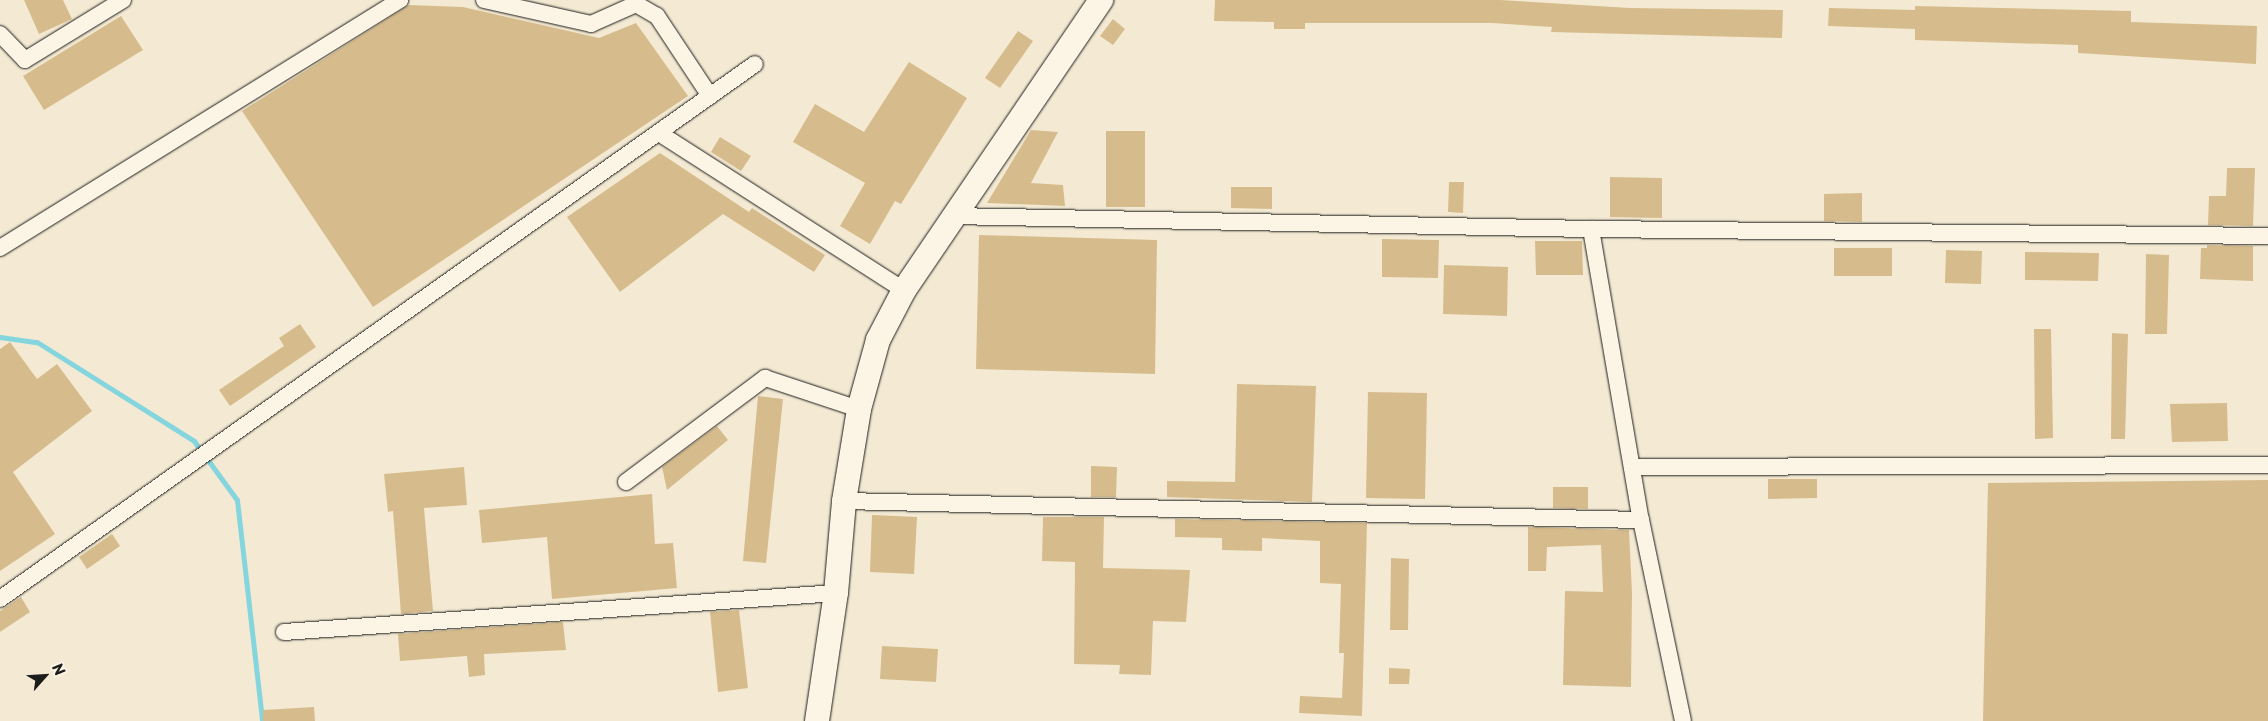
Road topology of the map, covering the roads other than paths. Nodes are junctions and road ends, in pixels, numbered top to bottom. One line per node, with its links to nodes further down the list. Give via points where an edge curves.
1 (123, 0): 5 (street, via 25,60)
2 (400, 0): 12 (street)
3 (484, 0): 7 (street, via 590,24 636,4 657,16)
4 (1101, 0): 9 (main road)
5 (0, 34)
6 (755, 64): 7 (street)
7 (710, 96): 8 (street)
8 (659, 133): 13 (street); 21 (street)
9 (952, 216): 10 (street); 13 (main road)
10 (1591, 229): 11 (street); 16 (street)
11 (2268, 236)
12 (0, 248)
13 (904, 290): 14 (main road, via 878,340)
14 (860, 409): 17 (street, via 765,378); 18 (main road)
15 (2268, 464): 16 (street)
16 (1632, 467): 19 (street)
17 (626, 482)
18 (844, 501): 19 (street); 20 (main road)
19 (1641, 520): 24 (street)
20 (836, 593): 22 (street); 23 (main road)
21 (0, 600)
22 (284, 632)
23 (817, 721)
24 (1683, 721)

